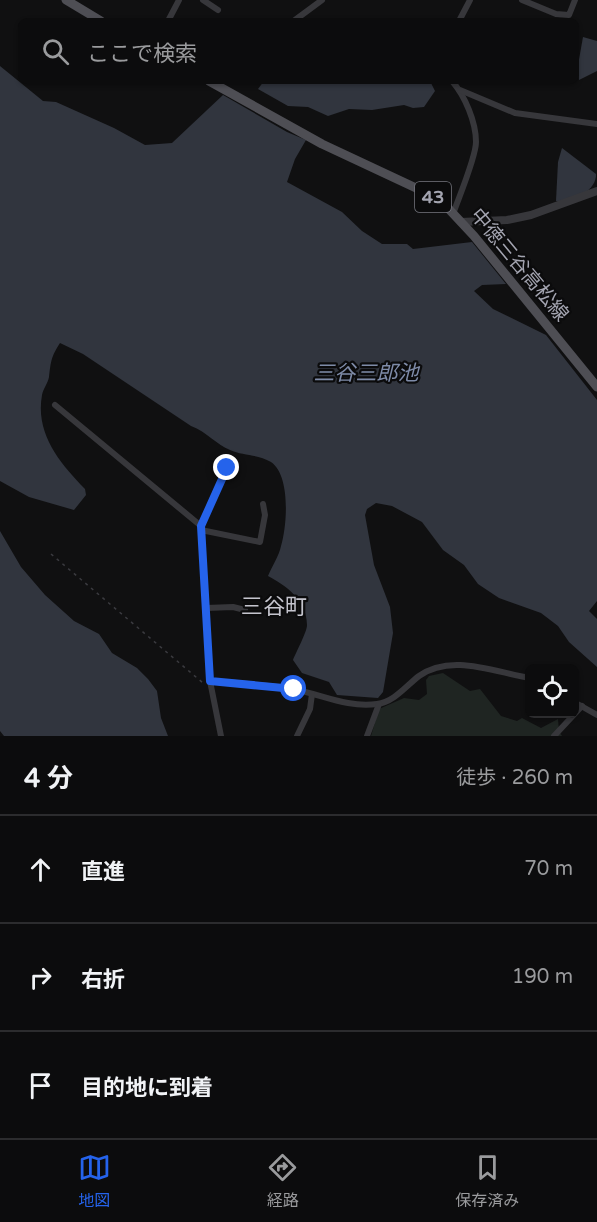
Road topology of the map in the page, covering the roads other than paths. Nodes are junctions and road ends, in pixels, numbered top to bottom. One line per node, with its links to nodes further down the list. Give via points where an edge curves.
1 (66, 0): 9 (main road)
2 (178, 0): 10 (street)
3 (203, 0): 8 (street)
4 (322, 0): 11 (street)
5 (470, 0): 12 (street)
6 (522, 0): 7 (street, via 569,15)
7 (575, 0)
8 (218, 10)
9 (96, 18)
10 (169, 18)
11 (297, 18)
12 (461, 18)
13 (214, 84): 18 (main road, 中徳三谷高松線 / 43, via 322,144 422,191)
14 (455, 84): 15 (street)
15 (460, 90): 16 (street, via 515,113); 18 (street, via 477,142)
16 (597, 124)
17 (597, 190): 19 (street, via 531,215)
18 (453, 214): 19 (main road, 中徳三谷高松線 / 43)
19 (461, 222): 20 (main road, 中徳三谷高松線 / 43)
20 (597, 387)
21 (55, 405): 24 (street)
22 (227, 468): 24 (street)
23 (263, 504): 24 (street, via 260,542)
24 (201, 528): 25 (street)
25 (206, 608): 26 (street); 28 (street)
26 (245, 610)
27 (525, 677): 30 (street, via 458,663 443,665)
28 (211, 684): 29 (street, via 294,689); 34 (street)
29 (312, 694): 30 (street, via 331,701); 35 (street, via 310,709)
30 (379, 704): 36 (street)
31 (579, 704): 32 (street)
32 (582, 706): 33 (street); 37 (street)
33 (597, 715)
34 (221, 736)
35 (297, 736)
36 (367, 736)
37 (554, 736)

